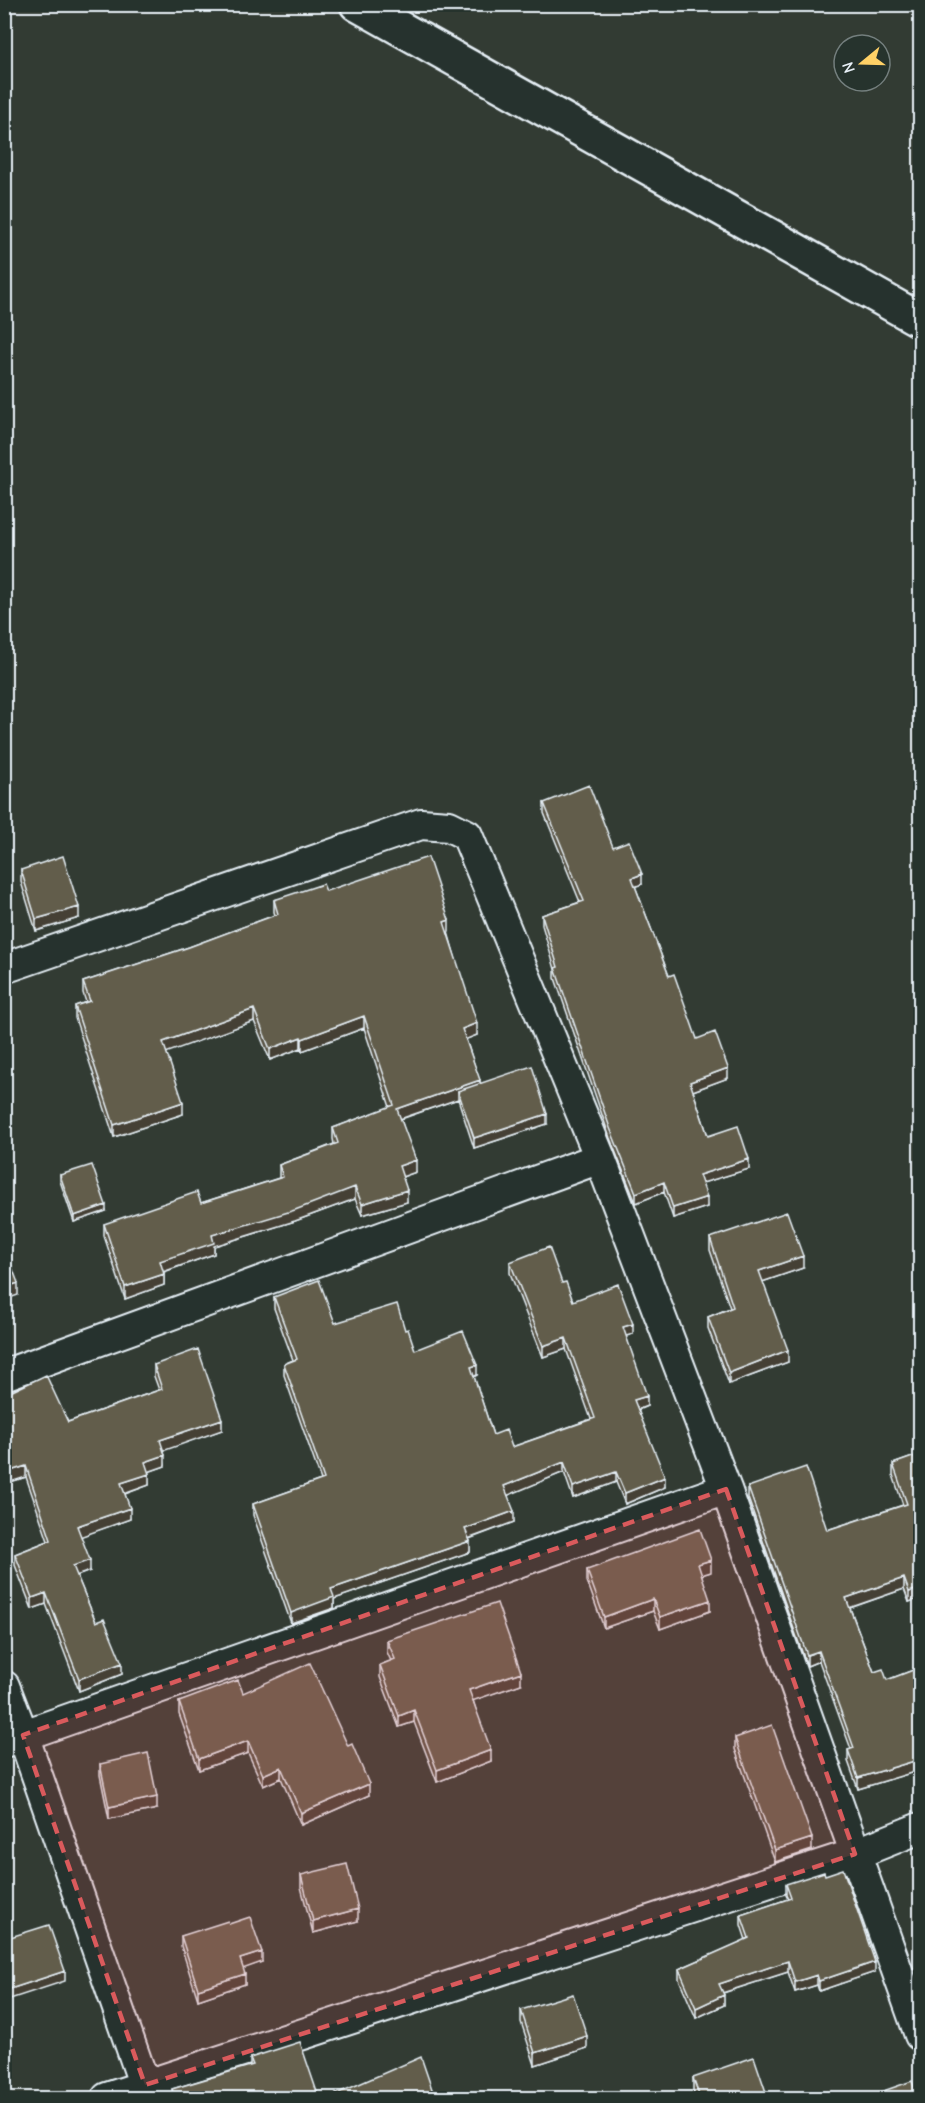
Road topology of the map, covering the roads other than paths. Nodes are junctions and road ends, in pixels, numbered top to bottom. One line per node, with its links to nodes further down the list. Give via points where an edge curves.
1 (357, 4): 2 (main road)
2 (921, 320)
3 (4, 968): 4 (street, via 421,824 449,826 467,835)
4 (600, 1158): 5 (street); 6 (street)
5 (4, 1375)
6 (726, 1489): 8 (street); 10 (street)
7 (4, 1686): 8 (street)
8 (14, 1739): 12 (street)
9 (921, 1828): 10 (street)
10 (855, 1854): 11 (street); 12 (street)
11 (921, 2035)
12 (147, 2092): 13 (street)
13 (107, 2098)

